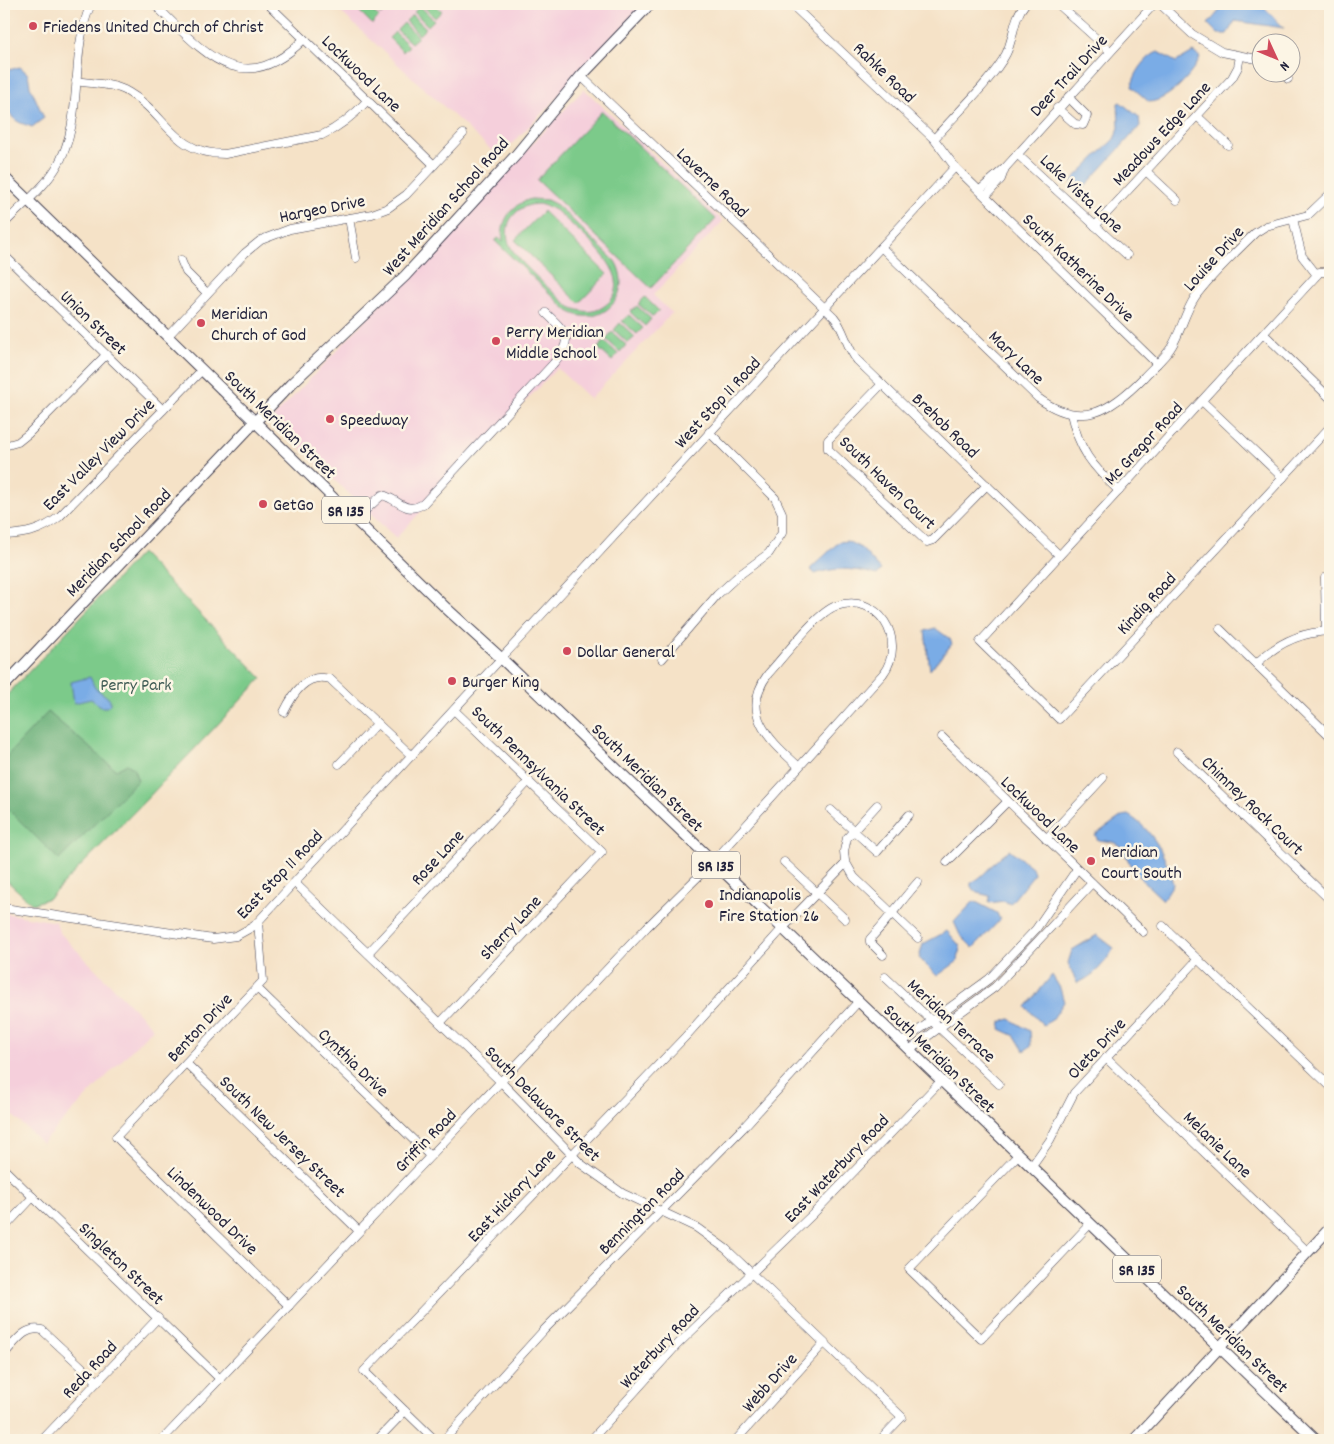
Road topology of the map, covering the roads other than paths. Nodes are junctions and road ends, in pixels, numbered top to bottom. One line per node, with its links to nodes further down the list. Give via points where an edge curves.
1 (91, 4): 15 (street, via 82,29)
2 (154, 4): 10 (street, via 206,55 224,64 247,68 274,62 292,52)
3 (268, 4): 10 (street, Lockwood Lane)
4 (650, 4): 14 (main road, West Meridian School Road)
5 (791, 4): 21 (street, Rahke Road)
6 (1025, 4): 21 (street, via 1007,53 998,67)
7 (1058, 4): 11 (street)
8 (1154, 4): 11 (street, Deer Trail Drive)
9 (1160, 4): 12 (street, via 1192,34 1222,52)
10 (304, 39): 17 (street, Lockwood Lane)
11 (1110, 51): 16 (street, Deer Trail Drive)
12 (1240, 56): 13 (street); 19 (street, Meadows Edge Lane, via 1232,78)
13 (1252, 58)
14 (582, 76): 44 (street, Laverne Road); 56 (main road, West Meridian School Road, via 405,276 304,371)
15 (76, 81): 17 (street, via 128,91 184,143 210,154 322,136 354,115); 30 (street, via 66,147 56,168)
16 (1068, 97): 18 (street, Deer Trail Drive); 18 (street, via 1087,116 1083,125 1075,124)
17 (368, 100): 24 (street, Lockwood Lane)
18 (1057, 108): 23 (street, Deer Trail Drive)
19 (1197, 116): 22 (street); 26 (street, Meadows Edge Lane)
20 (463, 134): 24 (street, Hargeo Drive)
21 (934, 139): 25 (street, Rahke Road)
22 (1228, 145)
23 (1017, 154): 28 (street, Deer Trail Drive); 35 (street, Lake Vista Lane)
24 (434, 165): 32 (street, Hargeo Drive, via 406,195 388,208)
25 (955, 167): 28 (street, South Katherine Drive); 36 (street, West Stop 11 Road)
26 (1146, 171): 31 (street); 35 (street, Meadows Edge Lane)
27 (4, 177): 30 (main road, South Meridian Street / SR 135)
28 (983, 193): 49 (street, South Katherine Drive)
29 (1330, 194): 33 (street, Louise Drive, via 1308,215)
30 (27, 200): 34 (street); 47 (main road, South Meridian Street / SR 135)
31 (1177, 200)
32 (349, 218): 39 (street); 43 (street, Hargeo Drive, via 290,229 261,240)
33 (1293, 219): 42 (street, via 1302,256); 49 (street, Louise Drive, via 1266,226 1251,237 1197,295 1173,345)
34 (4, 224)
35 (1095, 226): 38 (street, Lake Vista Lane)
36 (881, 247): 44 (street, West Stop 11 Road); 55 (street, Mary Lane, via 1038,398)
37 (4, 255): 48 (street, Union Street)
38 (1127, 255)
39 (356, 258)
40 (181, 260): 43 (street, via 186,272)
41 (1330, 272): 42 (street)
42 (1316, 275): 46 (street, Mc Gregor Road)
43 (208, 294): 47 (street, Hargeo Drive)
44 (825, 308): 51 (street, Brehob Road, via 840,324 852,354); 58 (street, West Stop 11 Road)
45 (546, 313): 63 (street, via 564,330 567,337 564,352 423,504 409,509 382,495)
46 (1264, 334): 52 (street); 53 (street, Mc Gregor Road)
47 (168, 336): 50 (main road, South Meridian Street / SR 135)
48 (106, 355): 54 (street, Union Street); 59 (street, via 28,434)
49 (1157, 364): 55 (street, Louise Drive, via 1110,407 1094,413)
50 (202, 370): 54 (street, East Valley View Drive); 56 (main road, South Meridian Street / SR 135)
51 (882, 384): 61 (street, Brehob Road); 61 (street, South Haven Court, via 827,444 828,449 862,482 927,542 934,540)
52 (1330, 398)
53 (1202, 401): 60 (street); 62 (street, Mc Gregor Road)
54 (163, 410): 64 (street, East Valley View Drive, via 59,517 35,532)
55 (1071, 414): 62 (street, via 1083,452)
56 (256, 422): 63 (main road, South Meridian Street / SR 135); 73 (main road, Meridian School Road)
57 (1330, 427): 60 (street, Kindig Road)
58 (709, 432): 70 (street, West Stop 11 Road); 71 (street, via 776,498 782,514 782,534 768,553 717,595)
59 (4, 446)
60 (1283, 478): 69 (street, Kindig Road, via 1059,719)
61 (987, 485): 65 (street, Brehob Road)
62 (1119, 491): 65 (street, Mc Gregor Road)
63 (356, 519): 70 (main road, South Meridian Street / SR 135)
64 (4, 535)
65 (1059, 555): 69 (street, Mc Gregor Road)
66 (1325, 578): 68 (street)
67 (1220, 629): 72 (street)
68 (1328, 632): 72 (street, via 1294,638 1278,645)
69 (980, 642)
70 (502, 659): 74 (street, East Stop 11 Road); 92 (main road, South Meridian Street / SR 135)
71 (662, 659)
72 (1256, 664): 77 (street)
73 (4, 686)
74 (454, 710): 80 (street, East Stop 11 Road); 84 (street, South Pennsylvania Street)
75 (284, 712): 76 (street, via 292,697 307,681 321,677 336,683)
76 (378, 723): 80 (street); 81 (street)
77 (1330, 736)
78 (942, 738): 85 (street, Lockwood Lane)
79 (1177, 752): 101 (street, Chimney Rock Court)
80 (412, 756): 98 (street, East Stop 11 Road)
81 (339, 764)
82 (798, 766): 82 (street, Griffin Road, via 888,668 893,655 893,640 887,624 873,609 854,603 823,613 765,678 757,699 759,722 770,739); 92 (street, Griffin Road)
83 (1103, 778): 90 (street)
84 (528, 781): 91 (street, South Pennsylvania Street); 110 (street, Rose Lane)
85 (1007, 802): 90 (street, Lockwood Lane); 94 (street)
86 (877, 805): 89 (street)
87 (830, 810): 89 (street)
88 (908, 816): 89 (street, via 877,852)
89 (853, 831): 95 (street, via 844,846)
90 (1046, 839): 96 (street, Lockwood Lane)
91 (602, 852): 117 (street, Sherry Lane)
92 (713, 862): 107 (main road, South Meridian Street / SR 135); 123 (street, Griffin Road)
93 (784, 862): 100 (street)
94 (947, 862)
95 (845, 864): 100 (street, East Hickory Lane); 103 (street)
96 (1077, 869): 99 (street, Lockwood Lane); 116 (street, via 1036,929 989,979)
97 (918, 882): 103 (street)
98 (295, 883): 105 (street, East Stop 11 Road); 110 (street, South Delaware Street)
99 (1092, 883): 108 (street, Lockwood Lane); 118 (street, via 994,987)
100 (817, 893): 104 (street); 107 (street, East Hickory Lane)
101 (1330, 900)
102 (4, 908): 105 (street, East Stop 11 Road, via 213,939 236,936)
103 (891, 913): 109 (street); 111 (street, via 870,941)
104 (845, 919)
105 (258, 922): 114 (street, Benton Drive, via 263,981)
106 (1163, 926): 112 (street)
107 (782, 929): 115 (main road, South Meridian Street / SR 135); 127 (street, East Hickory Lane, via 686,1036)
108 (1143, 932)
109 (918, 938)
110 (368, 953): 117 (street, South Delaware Street)
111 (883, 955)
112 (1198, 959): 120 (street, Oleta Drive); 125 (street)
113 (885, 978): 116 (street, Meridian Terrace)
114 (257, 988): 121 (street, Benton Drive); 129 (street, Cynthia Drive)
115 (858, 1002): 119 (main road, South Meridian Street / SR 135); 133 (street, Bennington Road)
116 (931, 1021): 118 (street, Meridian Terrace); 119 (street)
117 (440, 1023): 123 (street, South Delaware Street)
118 (939, 1028): 119 (street); 124 (street, Meridian Terrace)
119 (905, 1047): 122 (main road, South Meridian Street / SR 135)
120 (1106, 1058): 130 (street, Oleta Drive, via 1070,1099 1050,1140); 138 (street, Melanie Lane)
121 (186, 1063): 126 (street, Benton Drive); 137 (street, South New Jersey Street)
122 (941, 1081): 128 (main road, South Meridian Street / SR 135); 139 (street, East Waterbury Road)
123 (501, 1082): 127 (street, South Delaware Street); 129 (street, Griffin Road)
124 (999, 1084)
125 (1330, 1086)
126 (116, 1137): 140 (street, Lindenwood Drive)
127 (569, 1154): 133 (street, South Delaware Street, via 611,1186); 147 (street, East Hickory Lane, via 364,1371)
128 (1018, 1155): 130 (main road, South Meridian Street / SR 135); 134 (street, via 909,1269 981,1339)
129 (430, 1156): 137 (street, Griffin Road)
130 (1031, 1167): 134 (main road, South Meridian Street / SR 135)
131 (4, 1169): 132 (street, Singleton Street)
132 (33, 1197): 135 (street); 141 (street, Singleton Street)
133 (660, 1212): 139 (street, South Delaware Street, via 710,1236); 152 (street, Bennington Road, via 544,1330)
134 (1090, 1224): 143 (main road, South Meridian Street / SR 135)
135 (4, 1228)
136 (1330, 1228): 138 (main road)
137 (360, 1231): 140 (street, Griffin Road)
138 (1308, 1252): 143 (main road)
139 (752, 1274): 142 (street, South Delaware Street); 153 (street, Waterbury Road, via 677,1345)
140 (289, 1306): 145 (street, Griffin Road)
141 (158, 1318): 145 (street, Singleton Street); 146 (street, Reda Road)
142 (824, 1343): 154 (street, Webb Drive); 155 (street, South Delaware Street, via 902,1417)
143 (1220, 1348): 156 (main road); 157 (main road, South Meridian Street / SR 135)
144 (4, 1354): 146 (street, via 25,1332 42,1330)
145 (220, 1379): 149 (street, Griffin Road)
146 (98, 1382): 148 (street, Reda Road)
147 (405, 1411): 150 (street); 151 (street)
148 (42, 1440)
149 (162, 1440)
150 (377, 1440)
151 (436, 1440)
152 (444, 1440)
153 (591, 1440)
154 (736, 1440)
155 (880, 1440)
156 (1134, 1440)
157 (1316, 1440)

